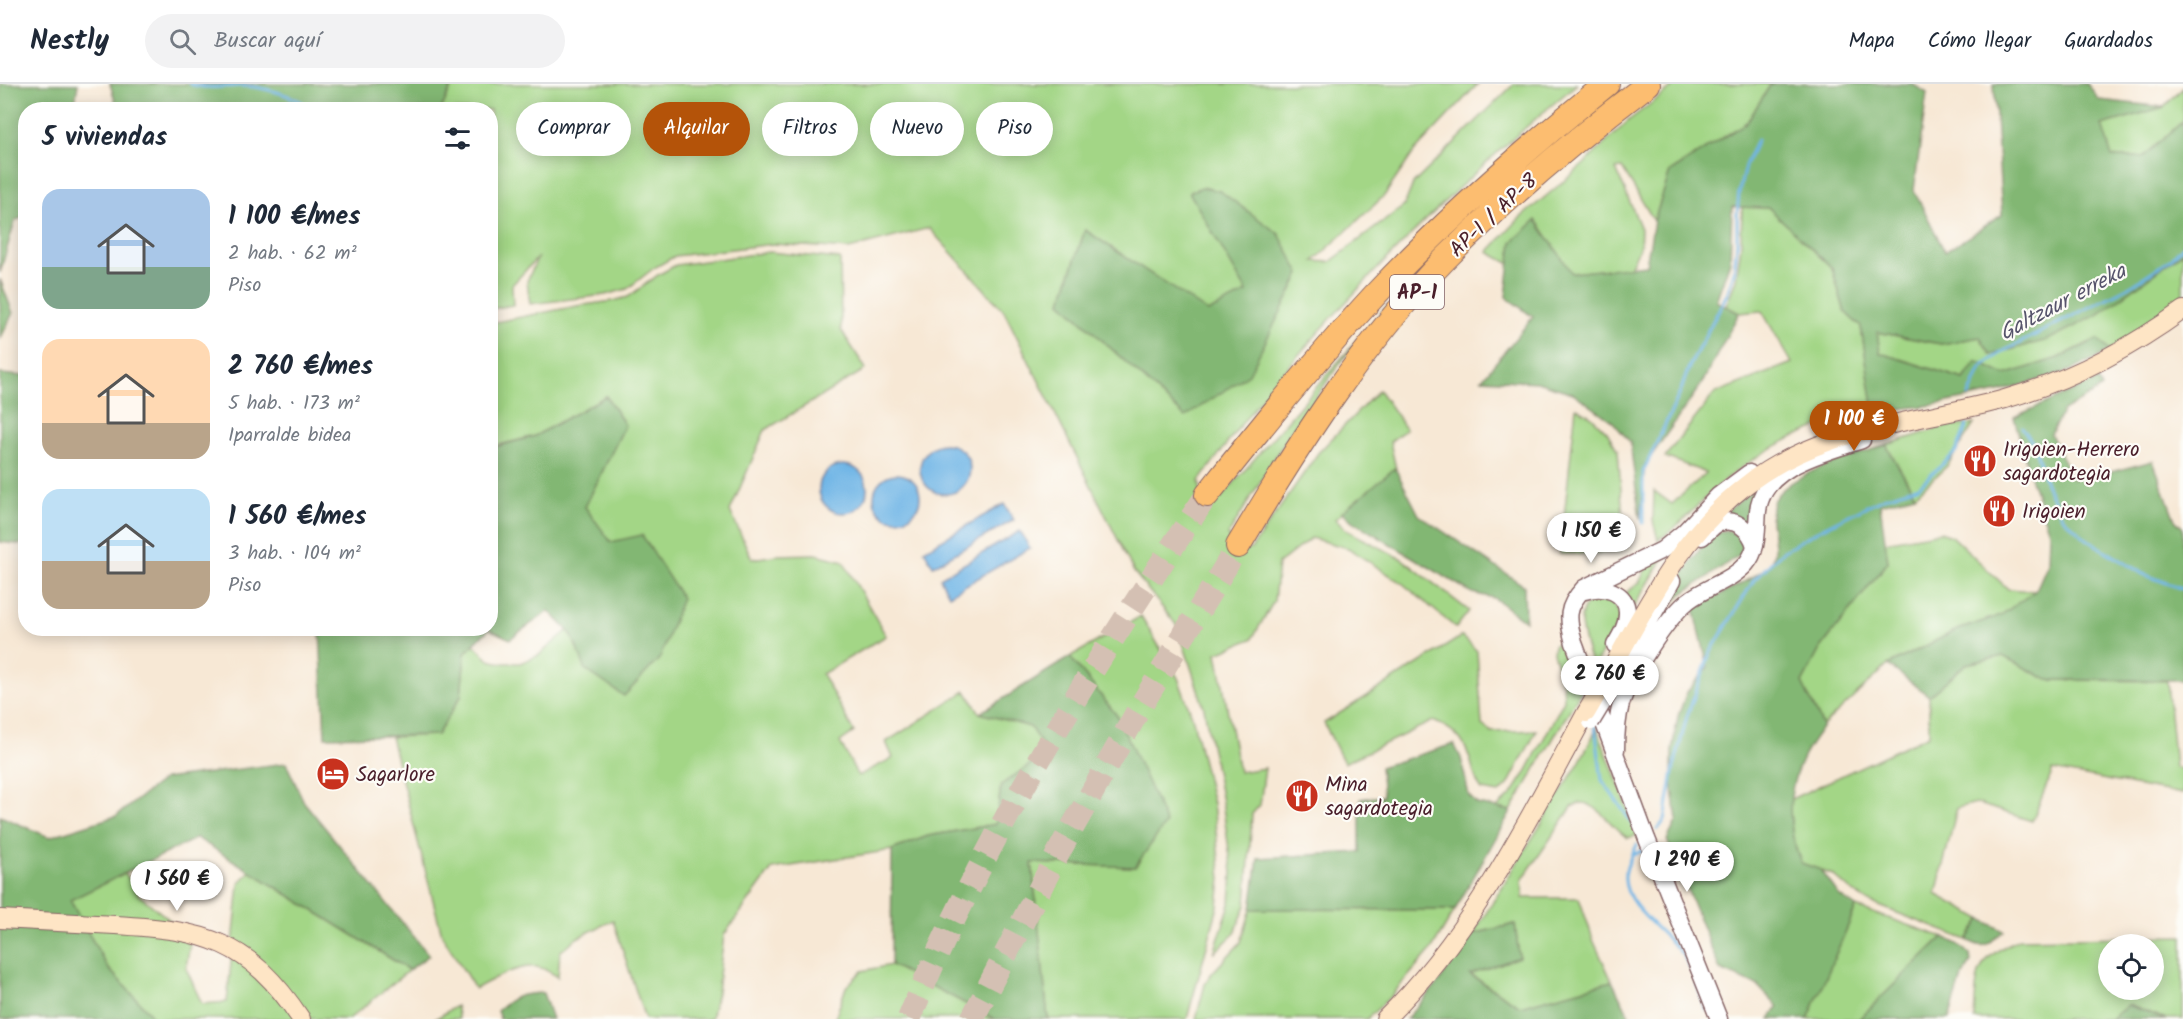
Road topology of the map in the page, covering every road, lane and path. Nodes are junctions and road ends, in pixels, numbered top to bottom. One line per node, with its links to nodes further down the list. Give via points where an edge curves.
1 (1607, 84): 6 (highway, AP-1 / AP-8 / AP-1, via 1465,206 1375,295 1297,383)
2 (1648, 84): 7 (highway, AP-1 / AP-8 / AP-1, via 1506,201 1444,260 1338,389 1284,467)
3 (2183, 310): 4 (main road, via 2124,350 2057,381 2004,399)
4 (1885, 425): 5 (main road); 8 (street, via 1862,440 1810,457 1778,476 1758,507)
5 (1812, 447): 9 (street, via 1790,450 1757,467 1718,496 1662,550 1591,583); 10 (main road, via 1786,458 1745,485 1701,526 1672,564)
6 (1207, 495)
7 (1238, 546)
8 (1755, 546): 10 (street, via 1745,565 1678,610 1658,637 1630,690); 10 (street, via 1746,530 1731,522 1718,523 1703,536 1678,571)
9 (1579, 594): 10 (street, via 1570,607 1569,622 1574,643); 10 (street, via 1594,588 1612,591 1622,597 1627,609)
10 (1604, 707): 11 (street); 11 (street, via 1622,755); 12 (main road, via 1549,780); 12 (street, via 1509,841)
11 (1625, 779): 16 (street)
12 (1498, 871): 15 (main road, via 1436,965)
13 (0, 919): 14 (main road, via 160,927 197,934 235,950 255,964)
14 (301, 1019)
15 (1385, 1019)
16 (1719, 1019)

